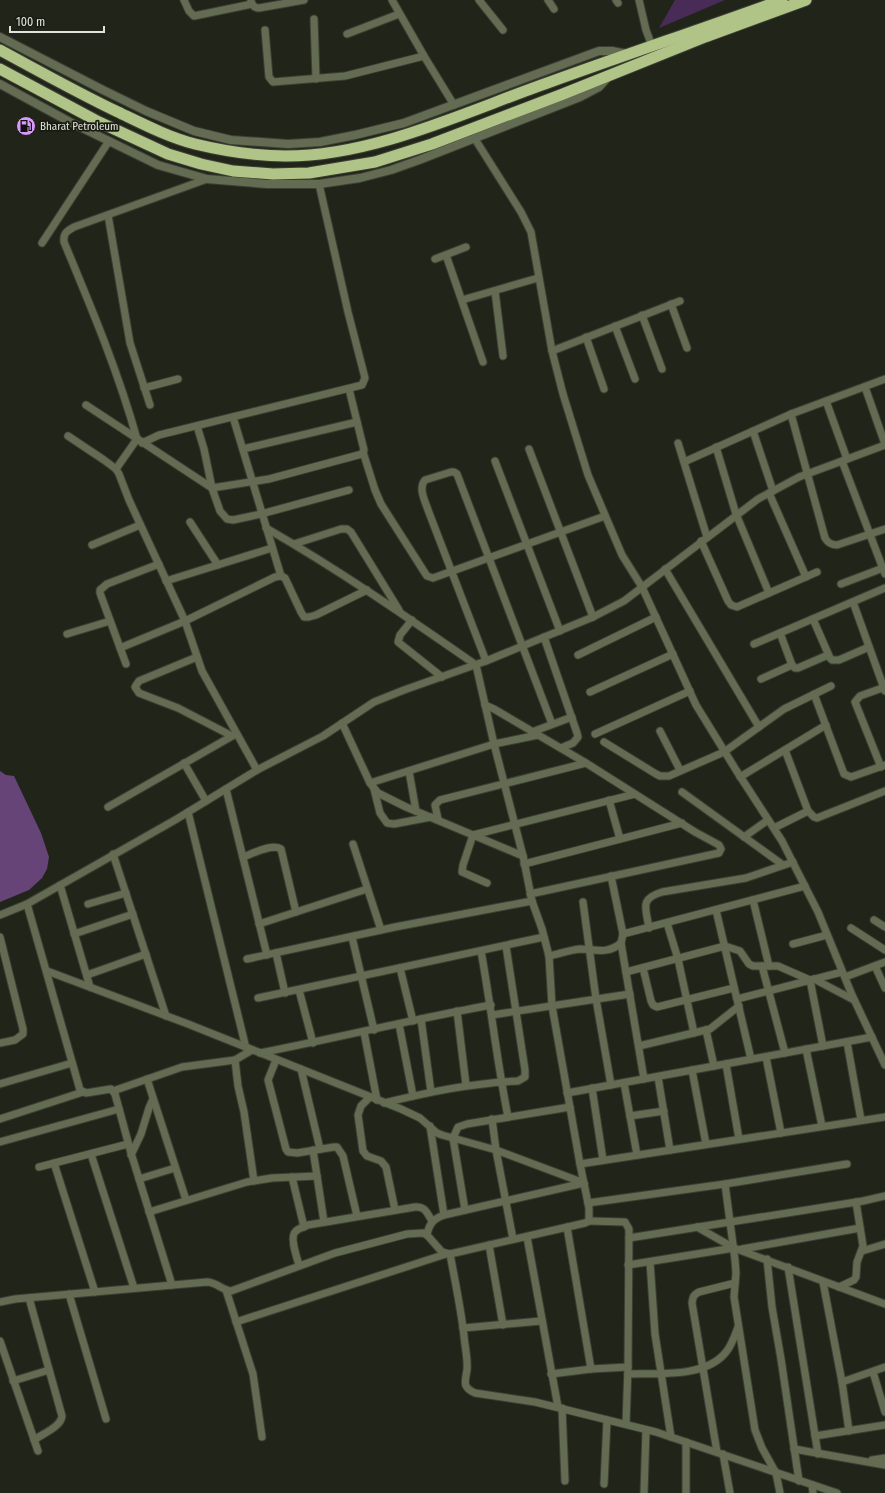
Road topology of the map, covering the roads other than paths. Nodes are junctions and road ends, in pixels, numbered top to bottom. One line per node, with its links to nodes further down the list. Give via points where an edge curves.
1 (184, 0): 9 (street, via 194,16)
2 (304, 0): 9 (street, via 259,8 255,8)
3 (392, 0): 11 (street)
4 (480, 0): 14 (street)
5 (548, 0): 10 (street)
6 (639, 0): 17 (street)
7 (782, 0): 17 (highway)
8 (806, 0): 22 (highway)
9 (251, 2)
10 (554, 9)
11 (399, 14): 15 (street); 20 (street)
12 (314, 19): 23 (street)
13 (265, 30): 23 (street, via 271,81)
14 (503, 30)
15 (347, 34)
16 (0, 37): 25 (street, via 146,111 194,131 231,140 288,144 320,142 404,123)
17 (652, 46): 19 (highway)
18 (0, 50): 19 (highway, via 87,98 164,134 224,150 287,156 352,148 384,141 458,117)
19 (628, 54): 25 (street, via 599,51)
20 (424, 56): 23 (street, via 345,76); 25 (street)
21 (0, 69): 22 (highway, via 98,122 168,154 233,171 273,174 309,173 375,162 439,141)
22 (609, 76): 26 (street, via 599,87 580,97)
23 (316, 79)
24 (0, 84): 27 (street)
25 (454, 105)
26 (475, 139): 29 (street, via 391,170); 35 (street, via 527,223 533,240)
27 (109, 141): 28 (street, via 158,165); 31 (street)
28 (207, 179): 29 (street, via 266,184); 30 (street)
29 (319, 184): 53 (street, via 365,378 362,385)
30 (108, 215): 52 (street, via 129,336); 64 (street, via 66,231 63,236 110,355)
31 (42, 243)
32 (466, 247): 33 (street)
33 (446, 254): 34 (street); 37 (street)
34 (435, 259)
35 (538, 278): 36 (street); 44 (street)
36 (494, 291): 37 (street); 45 (street)
37 (462, 300): 46 (street)
38 (680, 301): 39 (street)
39 (671, 304): 40 (street); 43 (street)
40 (642, 315): 41 (street); 47 (street)
41 (615, 326): 42 (street); 49 (street)
42 (586, 337): 44 (street); 54 (street)
43 (687, 348)
44 (552, 351): 82 (street, via 588,475)
45 (503, 356)
46 (483, 362)
47 (662, 369)
48 (178, 379): 52 (street)
49 (635, 379)
50 (885, 379): 51 (street)
51 (865, 387): 55 (street); 66 (street)
52 (144, 388): 57 (street)
53 (349, 389): 59 (street); 60 (street)
54 (604, 389)
55 (826, 401): 58 (street); 71 (street)
56 (86, 405): 64 (street)
57 (150, 405)
58 (791, 414): 62 (street); 75 (street)
59 (233, 417): 61 (street); 68 (street)
60 (357, 422): 68 (street); 70 (street)
61 (197, 426): 64 (street); 77 (street)
62 (753, 431): 67 (street); 79 (street)
63 (68, 436): 74 (street)
64 (140, 441): 74 (street); 77 (street)
65 (678, 443): 73 (street)
66 (885, 444): 71 (street)
67 (716, 447): 73 (street); 81 (street)
68 (243, 449): 76 (street)
69 (529, 450): 87 (street)
70 (363, 452): 76 (street); 99 (street, via 381,504 427,576 433,578)
71 (844, 460): 75 (street); 88 (street)
72 (496, 461): 91 (street)
73 (684, 462): 89 (street)
74 (116, 468): 84 (street)
75 (808, 474): 79 (street); 88 (street, via 828,542 837,545)
76 (253, 482): 77 (street); 80 (street)
77 (212, 488): 80 (street, via 220,511 227,519)
78 (349, 490): 80 (street)
79 (771, 492): 81 (street); 102 (street)
80 (261, 514): 85 (street)
81 (736, 514): 89 (street); 108 (street)
82 (605, 516): 87 (street); 105 (street, via 622,555)
83 (190, 522): 96 (street)
84 (140, 525): 92 (street); 95 (street)
85 (266, 528): 90 (street); 93 (street)
86 (885, 529): 88 (street)
87 (561, 532): 91 (street); 111 (street)
88 (870, 534): 98 (street)
89 (704, 539): 97 (street); 108 (street, via 728,601 732,605 737,607)
90 (294, 544): 107 (street); 110 (street, via 347,529)
91 (527, 544): 94 (street); 117 (street)
92 (92, 545)
93 (272, 548): 96 (street); 101 (street)
94 (489, 558): 99 (street); 99 (street, via 457,474 451,472 425,480 422,488); 122 (street)
95 (159, 564): 103 (street); 116 (street, via 102,588 100,593)
96 (218, 565): 103 (street)
97 (665, 569): 105 (street); 145 (street)
98 (884, 571): 104 (street)
99 (452, 572): 129 (street)
100 (817, 572): 102 (street)
101 (281, 576): 107 (street, via 288,583 300,612 309,618); 115 (street)
102 (806, 577): 108 (street)
103 (166, 581): 115 (street)
104 (841, 584)
105 (642, 587): 111 (street, via 624,601); 112 (street)
106 (885, 588): 109 (street)
107 (367, 590): 110 (street)
108 (768, 594)
109 (853, 602): 113 (street); 124 (street)
110 (400, 612): 114 (street)
111 (593, 617): 117 (street)
112 (656, 617): 125 (street); 126 (street)
113 (813, 619): 119 (street); 127 (street)
114 (412, 620): 131 (street); 133 (street, via 400,635 398,642)
115 (185, 621): 123 (street); 128 (street)
116 (110, 622): 118 (street); 123 (street)
117 (560, 631): 120 (street)
118 (67, 634)
119 (780, 634): 121 (street); 132 (street)
120 (544, 637): 122 (street); 141 (street)
121 (754, 644)
122 (523, 646): 129 (street); 143 (street)
123 (120, 648): 130 (street)
124 (869, 648): 127 (street, via 835,661); 136 (street)
125 (672, 654): 137 (street); 138 (street)
126 (578, 655)
127 (828, 655): 132 (street, via 798,668)
128 (197, 657): 149 (street); 149 (street, via 138,681 136,690)
129 (486, 661): 131 (street)
130 (126, 664)
131 (476, 665): 133 (street); 140 (street)
132 (792, 665): 134 (street)
133 (442, 677): 142 (street, via 374,702)
134 (761, 679)
135 (830, 686): 139 (street)
136 (885, 688): 157 (street, via 860,696 855,702)
137 (690, 691): 148 (street); 154 (street)
138 (590, 692)
139 (814, 694): 144 (street); 145 (street, via 784,709)
140 (485, 705): 147 (street); 151 (street)
141 (572, 717): 143 (street); 152 (street, via 578,737 573,743)
142 (342, 723): 158 (street, via 323,736); 163 (street)
143 (552, 724): 147 (street)
144 (826, 726): 153 (street); 157 (street, via 847,776 851,777)
145 (759, 727): 154 (street)
146 (660, 731): 159 (street)
147 (535, 734): 151 (street); 152 (street)
148 (596, 734)
149 (234, 735): 155 (street); 158 (street)
150 (604, 742): 159 (street, via 660,776 669,776)
151 (494, 744): 160 (street); 162 (street)
152 (561, 748): 156 (street)
153 (785, 750): 161 (street); 172 (street)
154 (724, 752): 159 (street); 161 (street)
155 (184, 763): 169 (street); 170 (street)
156 (586, 764): 162 (street); 167 (street)
157 (883, 766)
158 (257, 770): 164 (street)
159 (680, 770)
160 (408, 771): 163 (street); 171 (street)
161 (740, 777): 175 (street)
162 (504, 783): 174 (street, via 440,800 435,805); 177 (street)
163 (372, 786): 171 (street, via 378,793); 174 (street, via 380,813 387,823)
164 (226, 789): 169 (street); 184 (street)
165 (885, 791): 172 (street, via 817,818)
166 (682, 792): 180 (street)
167 (635, 794): 168 (street); 176 (street)
168 (609, 800): 177 (street); 181 (street)
169 (206, 801): 173 (street)
170 (108, 807)
171 (416, 811): 174 (street)
172 (808, 811): 178 (street)
173 (188, 812): 183 (street); 271 (street)
174 (434, 818): 179 (street)
175 (768, 820): 178 (street); 180 (street)
176 (682, 823): 181 (street); 188 (street, via 721,847 720,851)
177 (514, 824): 179 (street); 185 (street)
178 (774, 828): 186 (street)
179 (473, 835): 185 (street); 189 (street, via 462,872)
180 (744, 837): 187 (street)
181 (620, 839): 185 (street)
182 (352, 844): 192 (street)
183 (113, 854): 190 (street); 193 (street)
184 (243, 857): 200 (street, via 270,848 281,849); 205 (street)
185 (523, 860): 194 (street)
186 (793, 862): 187 (street); 191 (street)
187 (783, 865): 207 (street, via 746,878 662,892 649,897 646,901)
188 (611, 876): 194 (street); 211 (street)
189 (487, 884)
190 (60, 885): 197 (street); 210 (street)
191 (805, 886): 195 (street); 212 (street)
192 (367, 889): 200 (street); 209 (street)
193 (126, 893): 198 (street); 201 (street)
194 (531, 898): 209 (street); 215 (street)
195 (753, 900): 199 (street); 230 (street)
196 (583, 902): 220 (street)
197 (27, 904): 202 (street); 234 (street)
198 (88, 904)
199 (716, 910): 204 (street); 219 (street)
200 (296, 912): 205 (street)
201 (132, 914): 210 (street); 224 (street)
202 (0, 915)
203 (874, 920): 206 (street)
204 (667, 923): 207 (street); 228 (street)
205 (259, 924): 225 (street)
206 (885, 927)
207 (649, 928): 211 (street)
208 (851, 928): 221 (street)
209 (380, 930): 214 (street)
210 (74, 934): 236 (street)
211 (623, 934): 216 (street)
212 (827, 935): 217 (street); 237 (street)
213 (0, 937): 266 (street, via 23,1034 15,1040)
214 (352, 937): 223 (street); 238 (street)
215 (544, 937): 218 (street); 226 (street)
216 (621, 943): 220 (street, via 613,949 604,951); 235 (street)
217 (793, 944)
218 (506, 946): 222 (street); 255 (street)
219 (725, 946): 228 (street); 230 (street, via 740,951 750,964); 241 (street)
220 (589, 950): 226 (street, via 571,950); 248 (street)
221 (885, 950)
222 (481, 951): 232 (street); 252 (street)
223 (276, 953): 225 (street); 245 (street)
224 (146, 954): 236 (street); 257 (street)
225 (267, 955): 227 (street)
226 (549, 956): 253 (street)
227 (247, 959)
228 (678, 959): 233 (street); 249 (street)
229 (885, 962): 231 (street)
230 (766, 966): 239 (street, via 778,966); 244 (street)
231 (875, 966): 237 (street); 242 (street)
232 (400, 968): 238 (street); 259 (street)
233 (643, 968): 235 (street); 249 (street, via 653,1005 661,1006)
234 (47, 971): 240 (street); 279 (street)
235 (626, 972): 246 (street)
236 (86, 975): 240 (street)
237 (844, 975): 239 (street); 250 (street)
238 (361, 976): 243 (street); 261 (street)
239 (812, 980): 244 (street); 250 (street); 270 (street)
240 (90, 987): 257 (street)
241 (734, 988): 249 (street); 251 (street)
242 (885, 988)
243 (299, 990): 245 (street); 268 (street)
244 (768, 991): 251 (street); 274 (street)
245 (285, 993): 247 (street)
246 (630, 994): 248 (street); 269 (street)
247 (258, 998)
248 (596, 999): 253 (street); 292 (street)
249 (687, 1000): 264 (street)
250 (854, 1000): 265 (street)
251 (738, 1003): 262 (street, via 714,1028); 276 (street)
252 (491, 1005): 254 (street); 256 (street)
253 (552, 1006): 255 (street); 297 (street)
254 (457, 1011): 258 (street); 291 (street)
255 (516, 1012): 256 (street); 288 (street, via 526,1074 518,1081)
256 (492, 1015): 288 (street)
257 (166, 1016): 271 (street)
258 (421, 1019): 259 (street); 296 (street)
259 (412, 1021): 260 (street)
260 (399, 1024): 261 (street); 298 (street)
261 (374, 1030): 263 (street)
262 (706, 1030): 264 (street); 282 (street)
263 (364, 1032): 268 (street); 301 (street)
264 (694, 1033): 269 (street)
265 (872, 1037): 267 (street); 281 (street)
266 (0, 1042)
267 (847, 1042): 270 (street); 310 (street)
268 (312, 1043): 273 (street)
269 (639, 1046): 287 (street)
270 (823, 1046): 272 (street)
271 (249, 1049): 273 (street); 277 (street)
272 (806, 1049): 274 (street); 312 (street)
273 (260, 1053): 278 (street)
274 (785, 1053): 275 (street)
275 (766, 1056): 276 (street); 313 (street)
276 (751, 1059): 280 (street)
277 (235, 1060): 286 (street, via 182,1067); 334 (street)
278 (276, 1060): 283 (street); 319 (street, via 268,1080 284,1144 288,1152 292,1153)
279 (72, 1063): 290 (street); 295 (street, via 80,1090)
280 (726, 1064): 282 (street); 315 (street)
281 (885, 1065)
282 (714, 1066): 284 (street)
283 (301, 1069): 299 (street); 319 (street)
284 (692, 1070): 285 (street); 318 (street)
285 (658, 1077): 287 (street); 304 (street)
286 (147, 1079): 294 (street); 300 (street)
287 (644, 1079): 289 (street)
288 (501, 1082): 291 (street); 307 (street)
289 (624, 1083): 292 (street); 305 (street)
290 (0, 1084)
291 (466, 1085): 296 (street)
292 (611, 1085): 293 (street)
293 (592, 1088): 297 (street); 325 (street)
294 (113, 1091): 295 (street, via 108,1089); 303 (street)
295 (83, 1092): 308 (street)
296 (431, 1092): 298 (street)
297 (567, 1093): 302 (street)
298 (413, 1096): 301 (street)
299 (370, 1097): 301 (street); 342 (street, via 361,1106 358,1114 363,1152 381,1161 386,1167)
300 (153, 1099): 323 (street); 330 (street)
301 (381, 1101): 311 (street, via 411,1113)
302 (570, 1107): 307 (street); 327 (street)
303 (119, 1109): 316 (street); 317 (street)
304 (664, 1112): 305 (street); 321 (street)
305 (630, 1116): 324 (street)
306 (885, 1116): 310 (street)
307 (508, 1117): 309 (street)
308 (0, 1119)
309 (492, 1120): 314 (street, via 461,1125); 320 (street)
310 (861, 1120): 312 (street)
311 (430, 1126): 314 (street, via 437,1133); 345 (street)
312 (822, 1126): 313 (street)
313 (781, 1133): 315 (street)
314 (453, 1138): 320 (street); 343 (street)
315 (739, 1139): 318 (street)
316 (0, 1142)
317 (128, 1144): 322 (street); 323 (street)
318 (706, 1144): 321 (street)
319 (317, 1150): 331 (street); 346 (street, via 337,1147 341,1152)
320 (496, 1150): 335 (street); 339 (street)
321 (670, 1150): 324 (street)
322 (91, 1154): 326 (street); 373 (street)
323 (131, 1155): 333 (street)
324 (637, 1155): 325 (street)
325 (603, 1160): 327 (street)
326 (54, 1163): 329 (street); 375 (street)
327 (580, 1164): 335 (street)
328 (847, 1164): 336 (street)
329 (39, 1167)
330 (175, 1168): 333 (street); 338 (street)
331 (317, 1176): 332 (street); 349 (street)
332 (292, 1177): 334 (street); 351 (street)
333 (139, 1179): 344 (street)
334 (254, 1181): 338 (street)
335 (584, 1183): 339 (street); 340 (street)
336 (725, 1184): 340 (street); 350 (street)
337 (885, 1197): 341 (street)
338 (186, 1200): 344 (street)
339 (506, 1201): 343 (street); 358 (street)
340 (588, 1202): 348 (street)
341 (856, 1202): 350 (street); 354 (street)
342 (395, 1210): 346 (street); 347 (street, via 420,1206 427,1211)
343 (465, 1210): 345 (street)
344 (149, 1212): 371 (street)
345 (444, 1215): 347 (street)
346 (356, 1216): 349 (street)
347 (432, 1221): 355 (street)
348 (589, 1221): 352 (street); 357 (street, via 625,1222 628,1224)
349 (324, 1222): 351 (street)
350 (730, 1222): 353 (street); 361 (street)
351 (304, 1227): 366 (street, via 295,1231 292,1237)
352 (567, 1227): 356 (street); 388 (street)
353 (696, 1227): 357 (street); 361 (street)
354 (860, 1228): 361 (street); 362 (street)
355 (427, 1235): 363 (street, via 442,1252); 366 (street, via 407,1234)
356 (527, 1236): 358 (street); 380 (street)
357 (629, 1238): 367 (street)
358 (514, 1240): 360 (street)
359 (885, 1244): 362 (street)
360 (489, 1245): 363 (street); 382 (street)
361 (737, 1249): 364 (street); 365 (street); 370 (street)
362 (862, 1250): 372 (street, via 857,1262 856,1277)
363 (448, 1254): 381 (street); 384 (street)
364 (767, 1259): 368 (street); 409 (street)
365 (650, 1262): 367 (street); 392 (street, via 655,1334)
366 (299, 1265): 374 (street, via 235,1290)
367 (628, 1265): 390 (street)
368 (788, 1267): 369 (street); 404 (street)
369 (823, 1282): 372 (street); 395 (street)
370 (735, 1283): 383 (street); 386 (street, via 694,1294 692,1303)
371 (172, 1285): 373 (street); 374 (street, via 212,1282)
372 (839, 1287): 379 (street)
373 (134, 1288): 375 (street)
374 (226, 1290): 381 (street)
375 (95, 1292): 376 (street)
376 (69, 1294): 377 (street); 398 (street)
377 (29, 1298): 378 (street); 389 (street)
378 (0, 1302)
379 (885, 1304)
380 (542, 1321): 382 (street); 393 (street)
381 (236, 1322): 405 (street, via 257,1395)
382 (502, 1325): 384 (street)
383 (738, 1326): 386 (street, via 726,1352); 416 (street, via 755,1430)
384 (463, 1328): 396 (street, via 467,1364 466,1388 475,1393)
385 (1, 1345): 394 (street)
386 (703, 1367): 392 (street, via 685,1372); 411 (street)
387 (885, 1367): 391 (street)
388 (591, 1369): 390 (street); 393 (street)
389 (49, 1370): 394 (street); 407 (street, via 62,1419 59,1424)
390 (628, 1370): 392 (street); 400 (street)
391 (873, 1372): 395 (street); 397 (street)
392 (661, 1373): 406 (street)
393 (551, 1374): 396 (street)
394 (13, 1381): 407 (street)
395 (842, 1382): 403 (street)
396 (560, 1408): 399 (street); 418 (street)
397 (885, 1412)
398 (106, 1419)
399 (607, 1420): 400 (street); 419 (street)
400 (626, 1424): 402 (street)
401 (885, 1425): 403 (street)
402 (646, 1430): 406 (street); 421 (street)
403 (849, 1431): 404 (street)
404 (815, 1436): 412 (street)
405 (262, 1437)
406 (672, 1437): 408 (street)
407 (34, 1440): 410 (street)
408 (686, 1442): 411 (street); 422 (street)
409 (794, 1450): 412 (street); 417 (street)
410 (38, 1451)
411 (720, 1453): 416 (street); 423 (street)
412 (818, 1454): 414 (street)
413 (885, 1458): 414 (street)
414 (864, 1461): 415 (street)
415 (885, 1465)
416 (776, 1473): 417 (street); 424 (street)
417 (799, 1481): 420 (street)
418 (564, 1482)
419 (604, 1484)
420 (812, 1485): 425 (street); 426 (street)
421 (644, 1493)
422 (686, 1493)
423 (730, 1493)
424 (780, 1493)
425 (813, 1493)
426 (837, 1493)

